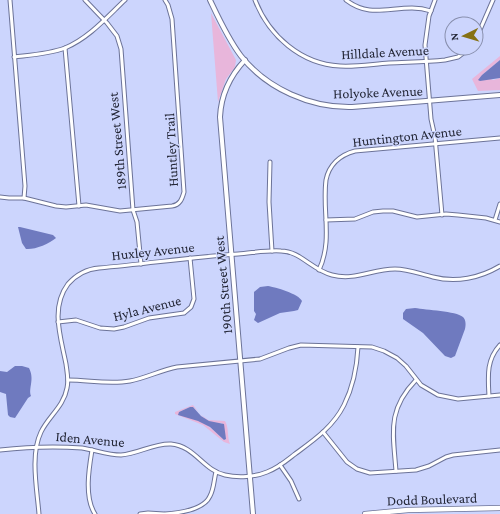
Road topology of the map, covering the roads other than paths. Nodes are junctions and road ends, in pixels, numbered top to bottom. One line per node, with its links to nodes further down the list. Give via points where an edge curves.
1 (10, 0): 15 (street)
2 (85, 0): 11 (street, 189th Street West)
3 (125, 0): 11 (street)
4 (165, 0): 27 (street, Huntley Trail, via 172,19 184,192 182,199 175,205)
5 (210, 0): 16 (street, Holyoke Avenue, via 228,35)
6 (255, 0): 17 (street, Hilldale Avenue, via 269,25 282,41 315,61 343,66)
7 (346, 0): 10 (street, via 371,11 414,8)
8 (435, 0): 10 (street)
9 (493, 0): 12 (street)
10 (431, 11): 17 (street, via 426,35)
11 (104, 20): 13 (street, via 80,40); 27 (street, 189th Street West, via 117,36 121,49)
12 (484, 21)
13 (65, 48): 15 (street); 26 (street)
14 (458, 56): 17 (street, Hilldale Avenue)
15 (14, 57): 24 (street)
16 (245, 60): 19 (street, Holyoke Avenue, via 262,76 283,90 326,105 352,107); 33 (street, 190th Street West, via 228,84 220,113)
17 (426, 62): 19 (street)
18 (500, 95): 19 (street, Holyoke Avenue)
19 (430, 101): 21 (street)
20 (500, 138): 21 (street, Huntington Avenue)
21 (436, 144): 28 (street); 29 (street, Huntington Avenue, via 355,151 339,158 329,170 326,180)
22 (270, 162): 32 (street)
23 (0, 197): 24 (street, Huntley Trail)
24 (24, 198): 26 (street, Huntley Trail, via 56,206)
25 (500, 204): 30 (street)
26 (79, 206): 27 (street, Huntley Trail)
27 (133, 210): 35 (street, 189th Street West, via 137,222)
28 (442, 215): 29 (street, via 417,217 384,211 372,212 356,219); 30 (street)
29 (326, 220): 37 (street, Huntington Avenue, via 326,251)
30 (495, 220): 31 (street)
31 (500, 222)
32 (272, 251): 33 (street, Huxley Avenue); 37 (street, Huxley Avenue, via 293,253)
33 (231, 254): 34 (street, Huxley Avenue); 41 (street, 190th Street West)
34 (190, 258): 35 (street, Huxley Avenue); 38 (street, Hyla Avenue, via 194,299 190,309 184,313 149,318 114,329 100,328 76,320)
35 (141, 264): 38 (street, Huxley Avenue, via 95,268 76,276 61,296)
36 (500, 266): 37 (street, Huxley Avenue, via 480,275 457,280 439,279 400,269 349,277 334,276)
37 (319, 270)
38 (58, 322): 42 (street, Huxley Avenue)
39 (500, 345): 45 (street, via 489,364)
40 (358, 347): 41 (street, via 301,345 260,359); 43 (street, via 375,348 392,355 406,366); 46 (street, Iden Avenue, via 356,368 348,397 337,417)
41 (240, 361): 42 (street, via 171,368 124,382); 54 (street, 190th Street West)
42 (68, 380): 47 (street, Huxley Avenue, via 64,398 43,428)
43 (416, 380): 45 (street, via 431,392 446,398); 52 (street, via 403,396 394,417 392,430)
44 (500, 395): 45 (street)
45 (489, 396)
46 (323, 432): 51 (street, Iden Avenue); 52 (street, via 344,459 357,469 370,473)
47 (36, 447): 48 (street, Iden Avenue); 49 (street, Iden Avenue); 57 (street, Huxley Avenue)
48 (0, 450)
49 (92, 450): 53 (street, Iden Avenue, via 122,455 159,445 176,445 193,453); 58 (street, via 88,476 90,505)
50 (500, 450): 52 (street, via 457,454 421,469)
51 (280, 465): 54 (street, Iden Avenue, via 267,472); 55 (street)
52 (396, 471)
53 (216, 472): 54 (street, Iden Avenue, via 232,476); 60 (street, via 211,495 204,504)
54 (250, 475): 61 (street, 190th Street West)
55 (299, 499)
56 (500, 508): 62 (main road, Dodd Boulevard, via 408,510)
57 (39, 514)
58 (95, 514)
59 (140, 514): 60 (street)
60 (164, 514)
61 (253, 514)
62 (365, 514)

